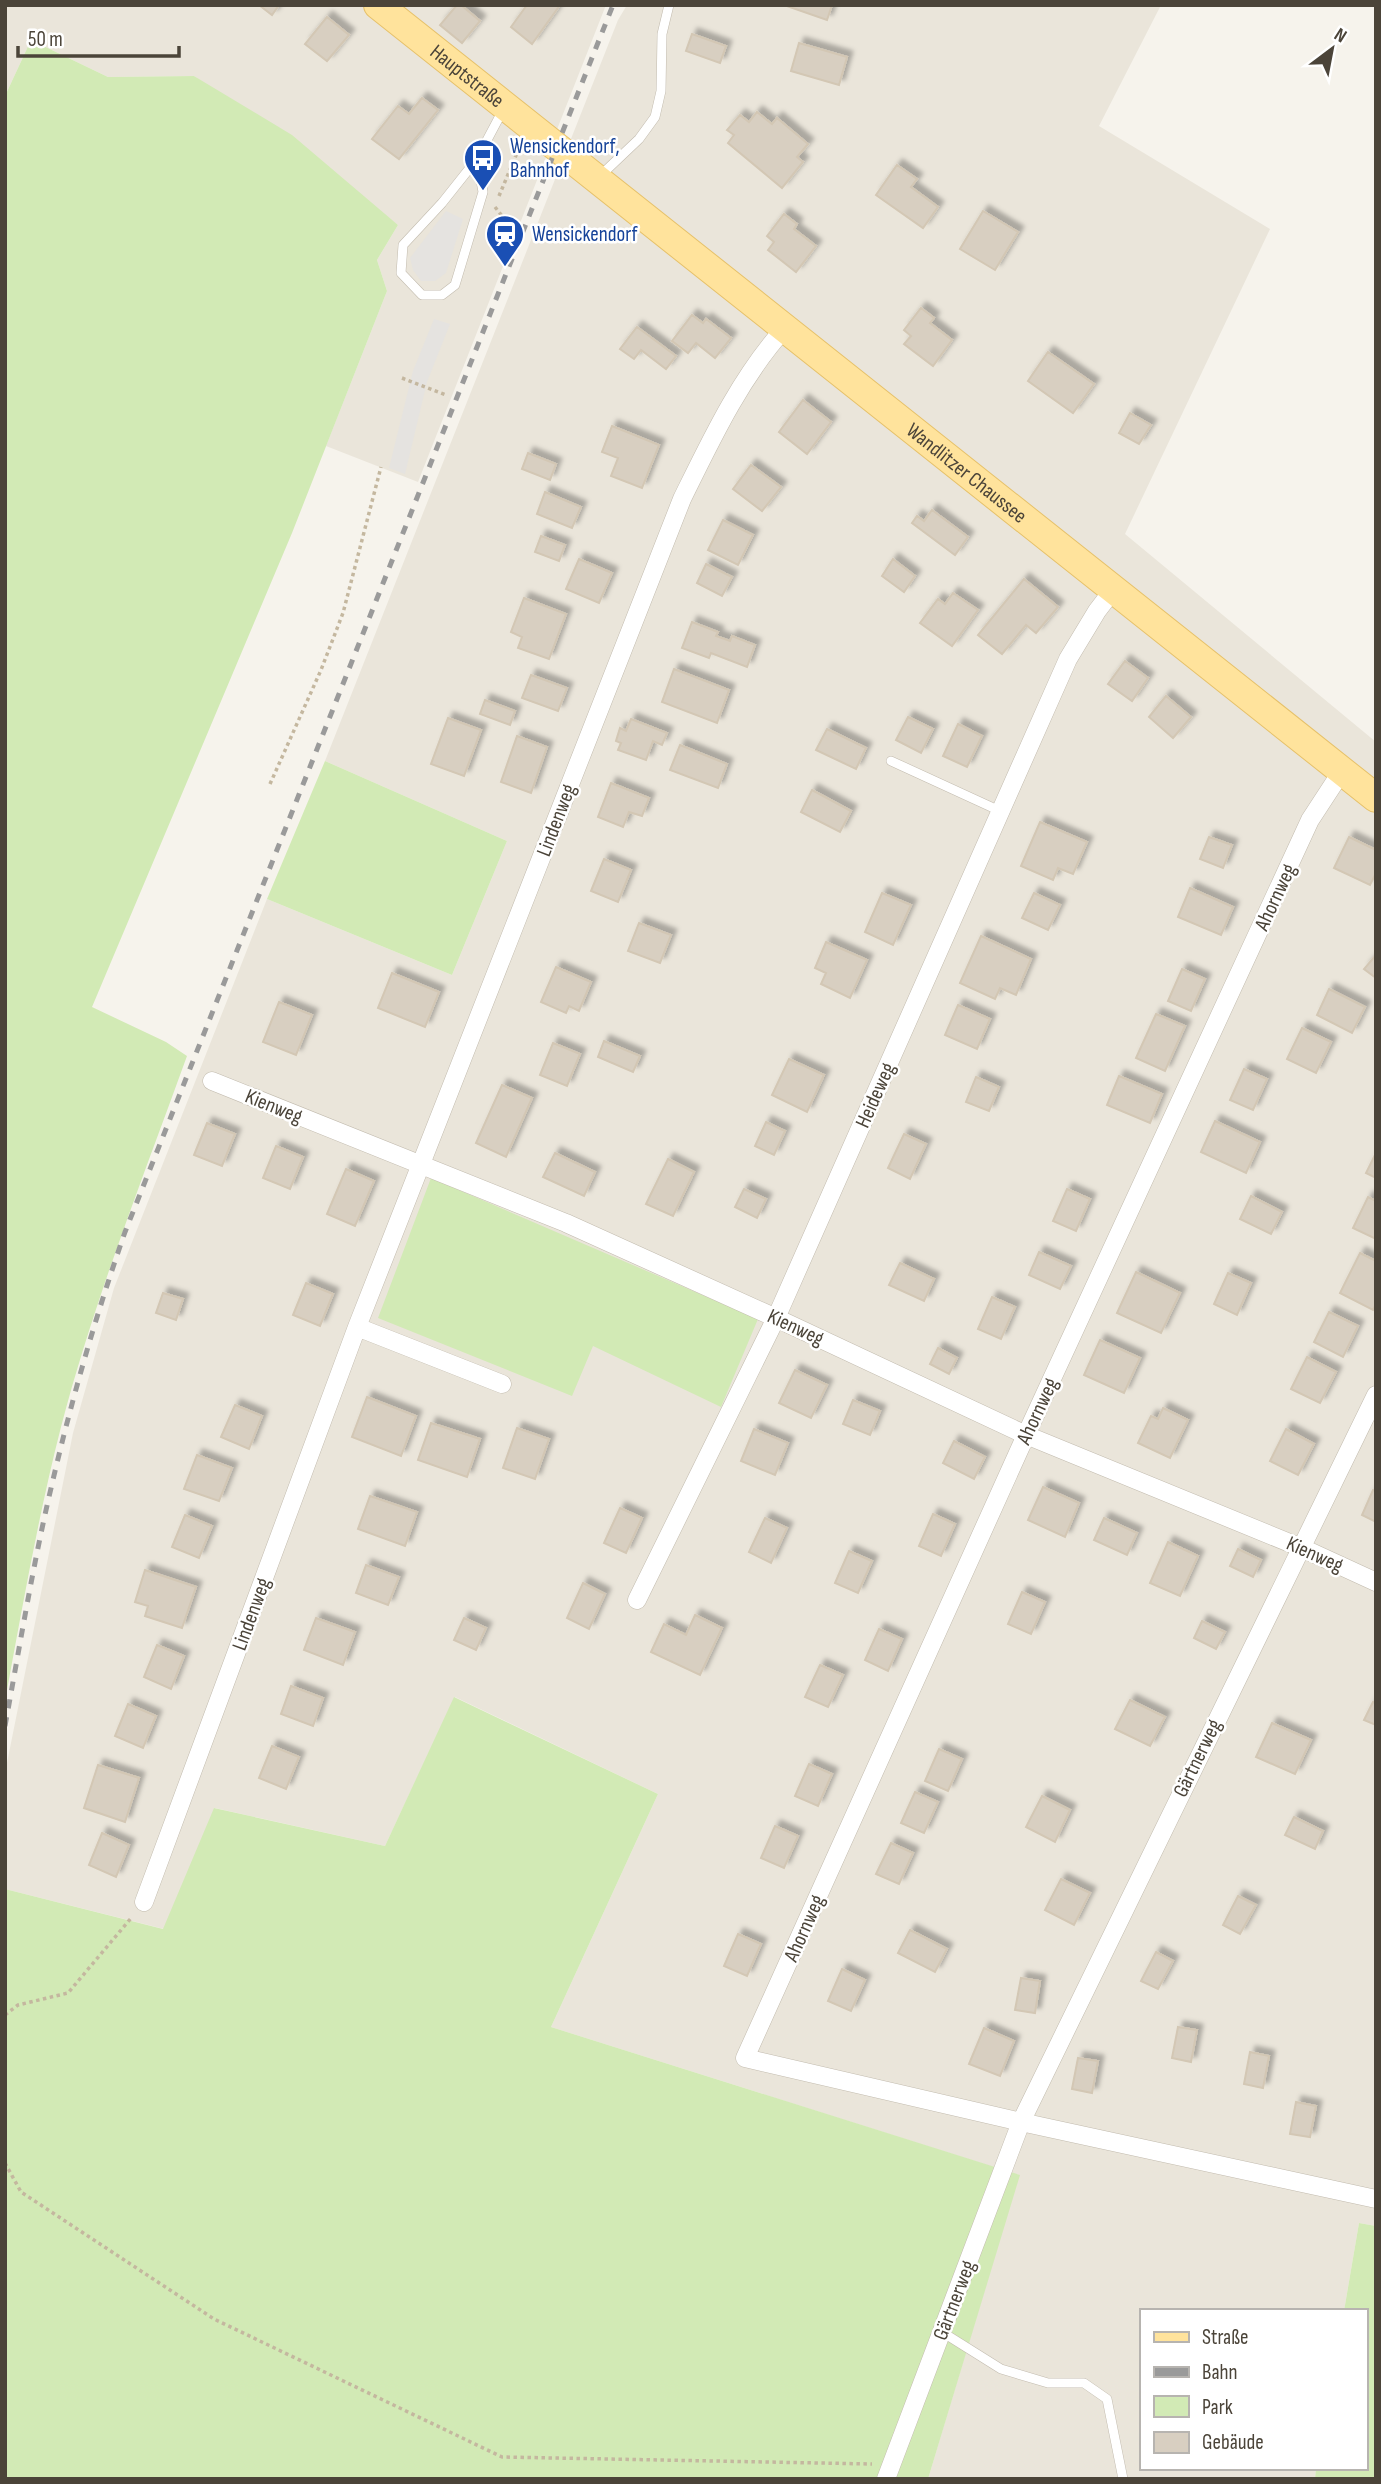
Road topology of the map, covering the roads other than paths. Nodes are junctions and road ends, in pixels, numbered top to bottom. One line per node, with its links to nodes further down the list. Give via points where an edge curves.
1 (378, 5): 3 (main road, Hauptstraße)
2 (669, 5): 6 (lane, via 655,117)
3 (505, 106): 4 (main road, Hauptstraße); 5 (lane)
4 (557, 148): 6 (main road, Wandlitzer Chaussee)
5 (477, 159): 5 (lane, via 403,245 401,273 422,295 442,295 455,285 483,192)
6 (597, 180): 7 (main road, Wandlitzer Chaussee)
7 (784, 329): 8 (main road, Wandlitzer Chaussee); 14 (street, Lindenweg, via 713,435 682,499)
8 (1113, 590): 10 (main road, Wandlitzer Chaussee); 12 (street, Heideweg, via 1068,659)
9 (891, 761): 12 (lane)
10 (1342, 771): 11 (main road, Wandlitzer Chaussee); 19 (street, Ahornweg, via 1310,820)
11 (1376, 798)
12 (1000, 811): 15 (street, Heideweg)
13 (212, 1081): 14 (street, Kienweg)
14 (421, 1164): 15 (street, Kienweg, via 566,1223); 16 (street, Lindenweg)
15 (776, 1318): 19 (street, Kienweg); 22 (street, Heideweg)
16 (357, 1326): 17 (street); 23 (street, Lindenweg)
17 (502, 1384)
18 (1376, 1395): 20 (street, Gärtnerweg)
19 (1026, 1436): 20 (street, Kienweg); 24 (street, Ahornweg, via 746,2058)
20 (1303, 1548): 21 (street, Kienweg); 24 (street, Gärtnerweg)
21 (1376, 1582)
22 (637, 1600)
23 (144, 1902)
24 (1021, 2122): 25 (street); 26 (street, Gärtnerweg)
25 (1376, 2199)
26 (942, 2332): 27 (street, Gärtnerweg); 28 (lane, via 1002,2369 1048,2383 1084,2383 1107,2399)
27 (889, 2472)
28 (1122, 2479)

